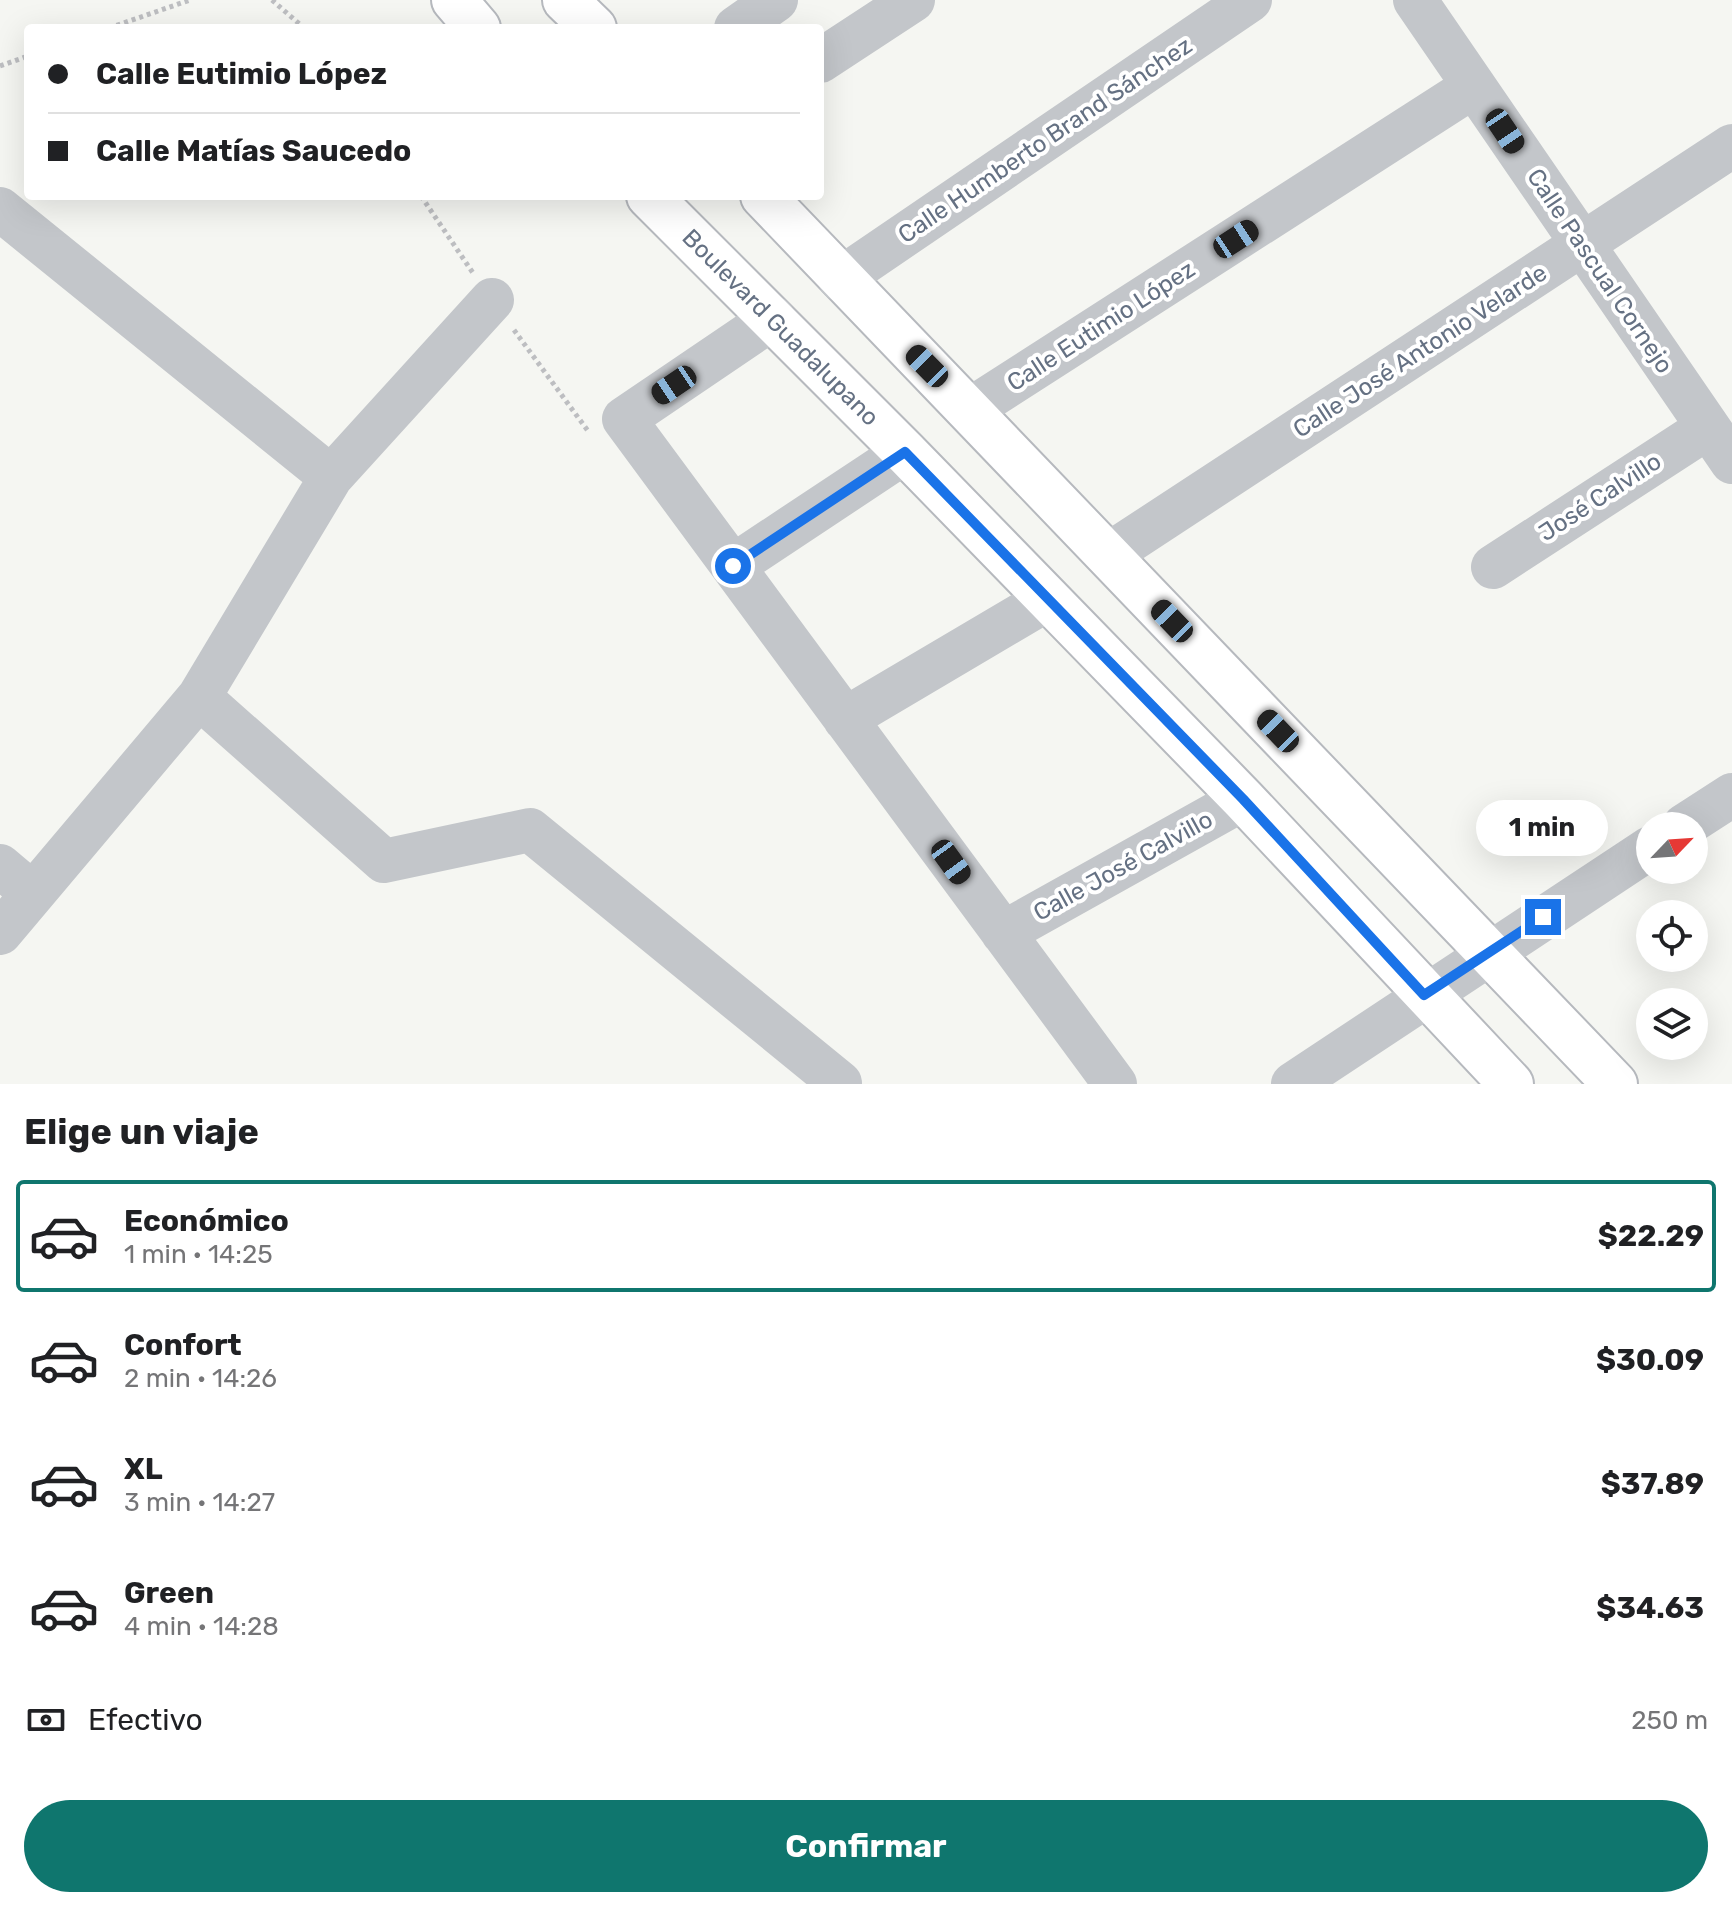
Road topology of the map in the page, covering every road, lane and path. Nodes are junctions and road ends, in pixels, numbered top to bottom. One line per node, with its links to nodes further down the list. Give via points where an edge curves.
1 (190, 0): 8 (path)
2 (272, 0): 9 (path)
3 (454, 0): 10 (main road)
4 (776, 0): 11 (street)
5 (913, 0): 13 (street)
6 (1250, 0): 21 (street, Calle Humberto Brand Sánchez)
7 (1415, 0): 15 (street, Calle Pascual Cornejo)
8 (121, 24)
9 (299, 24)
10 (475, 24)
11 (742, 24)
12 (24, 57): 14 (path)
13 (824, 58)
14 (0, 66)
15 (1474, 86): 20 (street, Calle Pascual Cornejo); 24 (street, Calle Eutimio López)
16 (1732, 146): 20 (street, Calle José Antonio Velarde)
17 (653, 200): 23 (main road, Boulevard Guadalupano)
18 (767, 200): 21 (main road)
19 (0, 209): 27 (street)
20 (1582, 245): 25 (street, Calle Pascual Cornejo); 28 (street, Calle José Antonio Velarde)
21 (840, 279): 24 (main road)
22 (492, 300): 27 (street)
23 (773, 318): 26 (main road, Boulevard Guadalupano); 29 (street, via 624,419)
24 (971, 409): 28 (main road)
25 (1720, 445): 30 (street, José Calvillo)
26 (905, 452): 29 (street); 31 (main road, Boulevard Guadalupano)
27 (331, 477): 32 (street)
28 (1108, 555): 41 (main road)
29 (733, 566): 33 (street)
30 (1493, 567)
31 (1048, 599): 33 (street); 35 (main road, Boulevard Guadalupano)
32 (199, 697): 38 (street); 43 (street, via 384,861 530,830)
33 (845, 719): 40 (street)
34 (1732, 795): 36 (street)
35 (1243, 799): 40 (street, Calle José Calvillo); 42 (main road, Boulevard Guadalupano)
36 (1706, 812)
37 (1636, 857): 41 (street)
38 (16, 879): 39 (street)
39 (0, 933)
40 (1003, 933): 44 (street)
41 (1490, 951): 42 (street); 47 (main road)
42 (1424, 995): 45 (street); 46 (main road, Boulevard Guadalupano)
43 (840, 1083)
44 (1115, 1084)
45 (1293, 1084)
46 (1511, 1084)
47 (1615, 1084)

